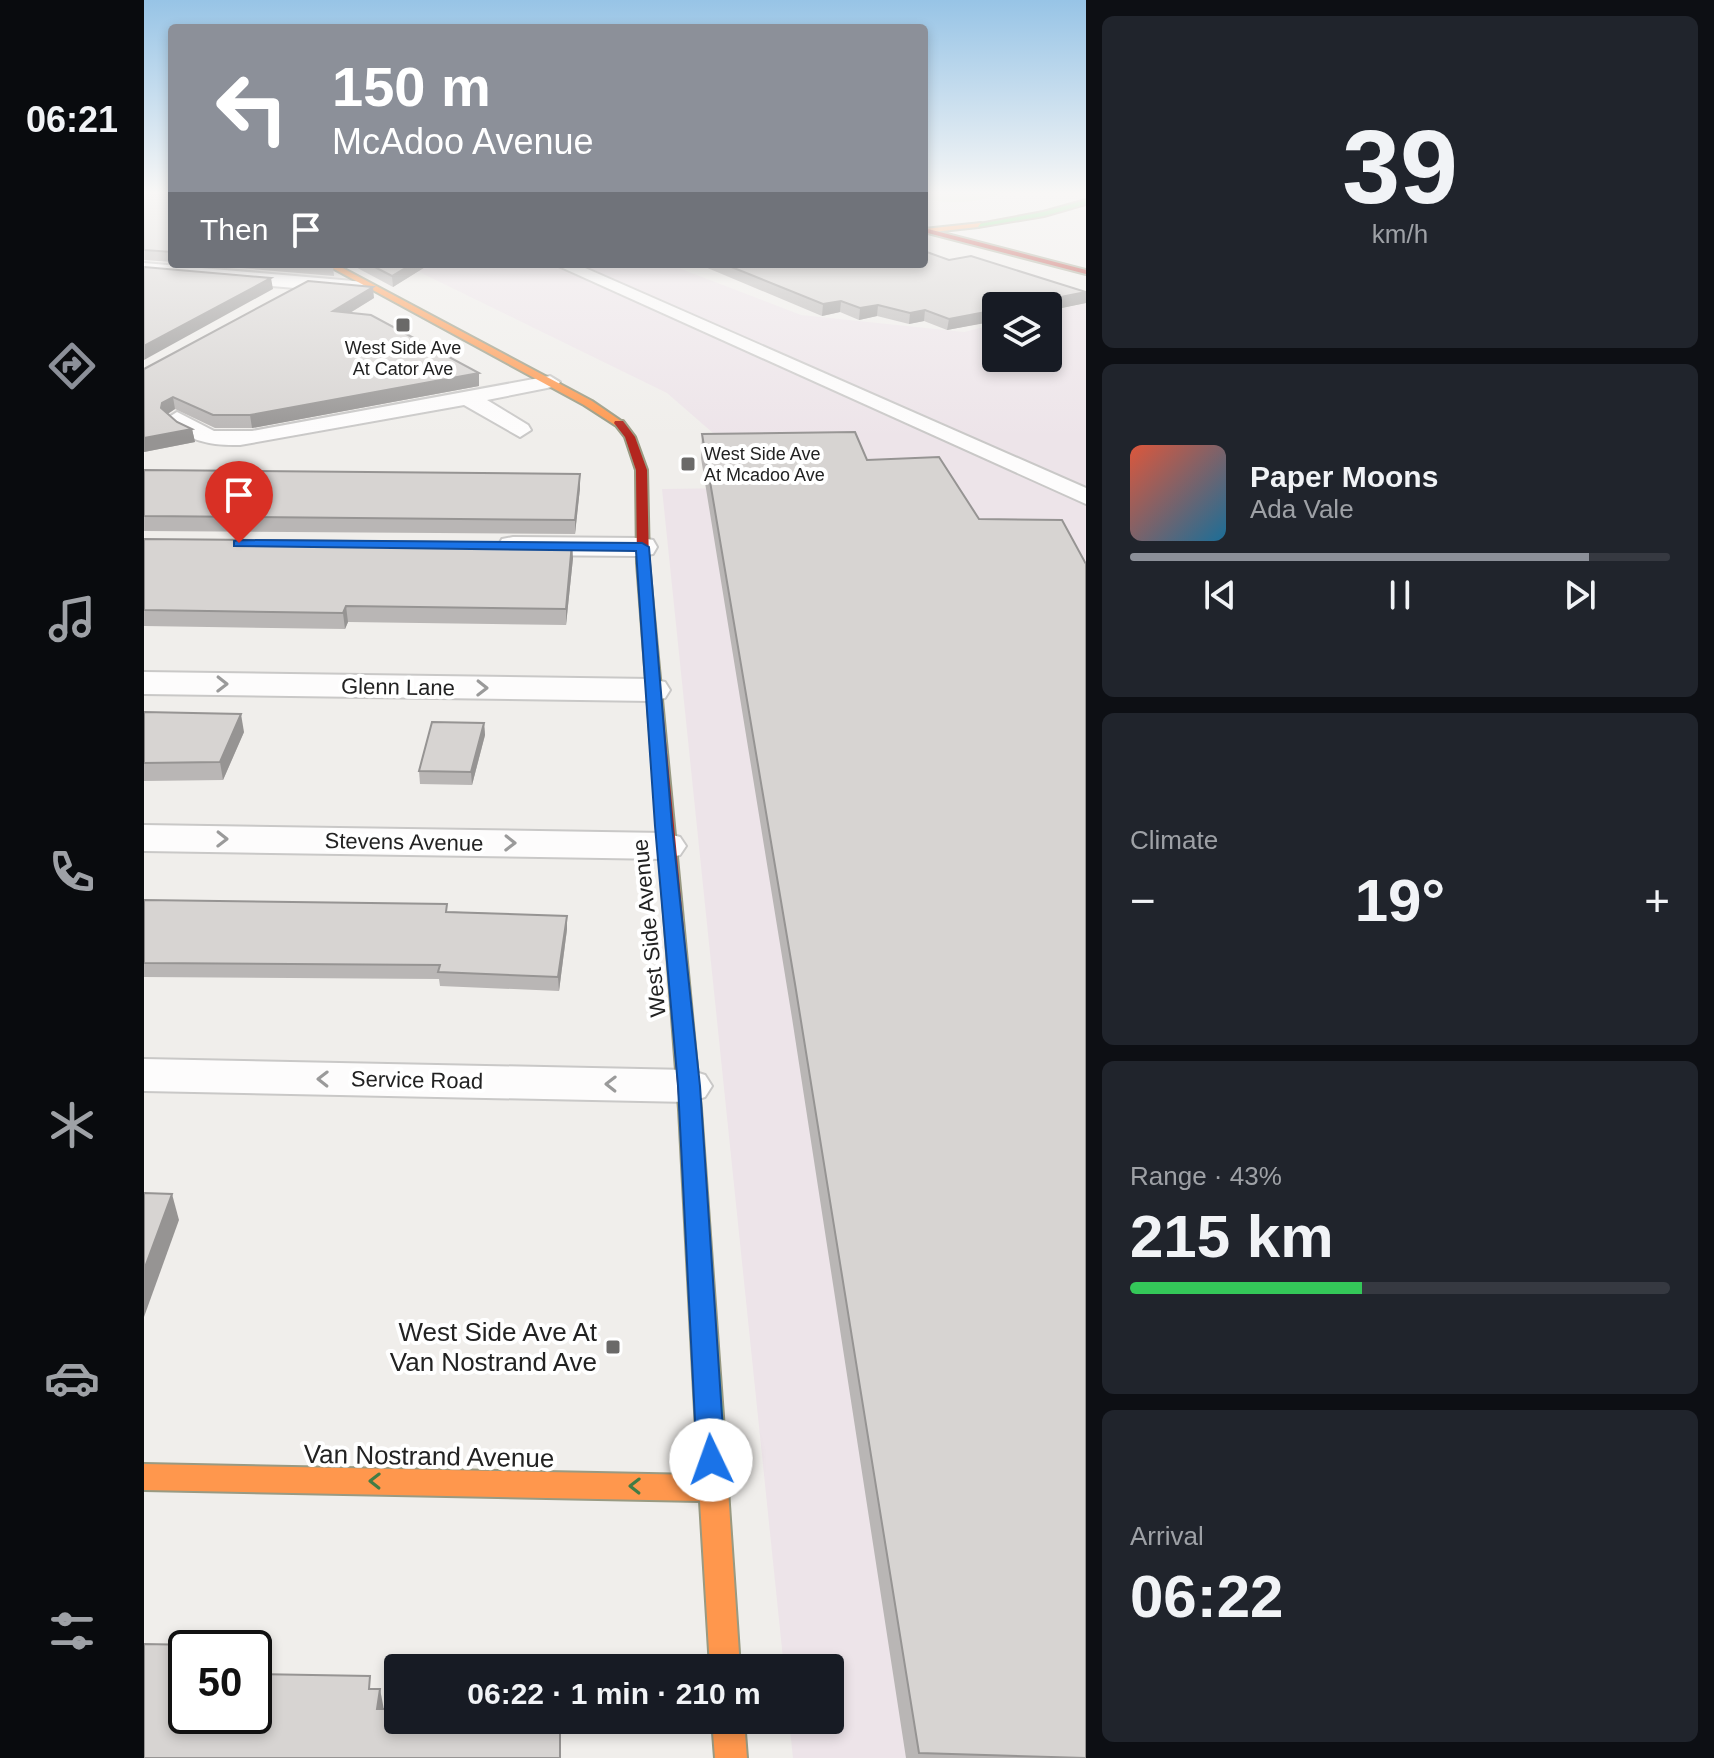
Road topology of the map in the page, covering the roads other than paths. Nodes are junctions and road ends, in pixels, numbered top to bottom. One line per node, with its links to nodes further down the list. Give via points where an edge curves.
1 (202, 274): 5 (street)
2 (319, 274): 5 (street)
3 (347, 274): 6 (main road, West Side Avenue)
4 (585, 274): 12 (lane)
5 (305, 283): 6 (street); 7 (street)
6 (375, 289): 8 (main road, West Side Avenue)
7 (276, 299)
8 (550, 382): 9 (lane); 14 (main road, West Side Avenue, via 615,420 636,447)
9 (468, 398): 10 (lane, via 241,439 198,435); 11 (lane)
10 (177, 419)
11 (520, 430)
12 (1086, 497)
13 (491, 545): 14 (street)
14 (642, 547): 16 (main road, West Side Avenue)
15 (144, 683): 16 (street, Glenn Lane, one-way to 16)
16 (652, 690): 18 (main road, West Side Avenue)
17 (144, 838): 18 (street, Stevens Avenue, one-way to 18)
18 (665, 846): 20 (main road, West Side Avenue)
19 (144, 1075): 20 (lane, Service Road, one-way to 19)
20 (689, 1086): 22 (main road, West Side Avenue)
21 (144, 1477): 22 (main road, Van Nostrand Avenue, one-way to 21)
22 (713, 1488): 23 (main road, West Side Avenue)
23 (724, 1654)
24 (729, 1734): 25 (main road)
25 (731, 1758)

